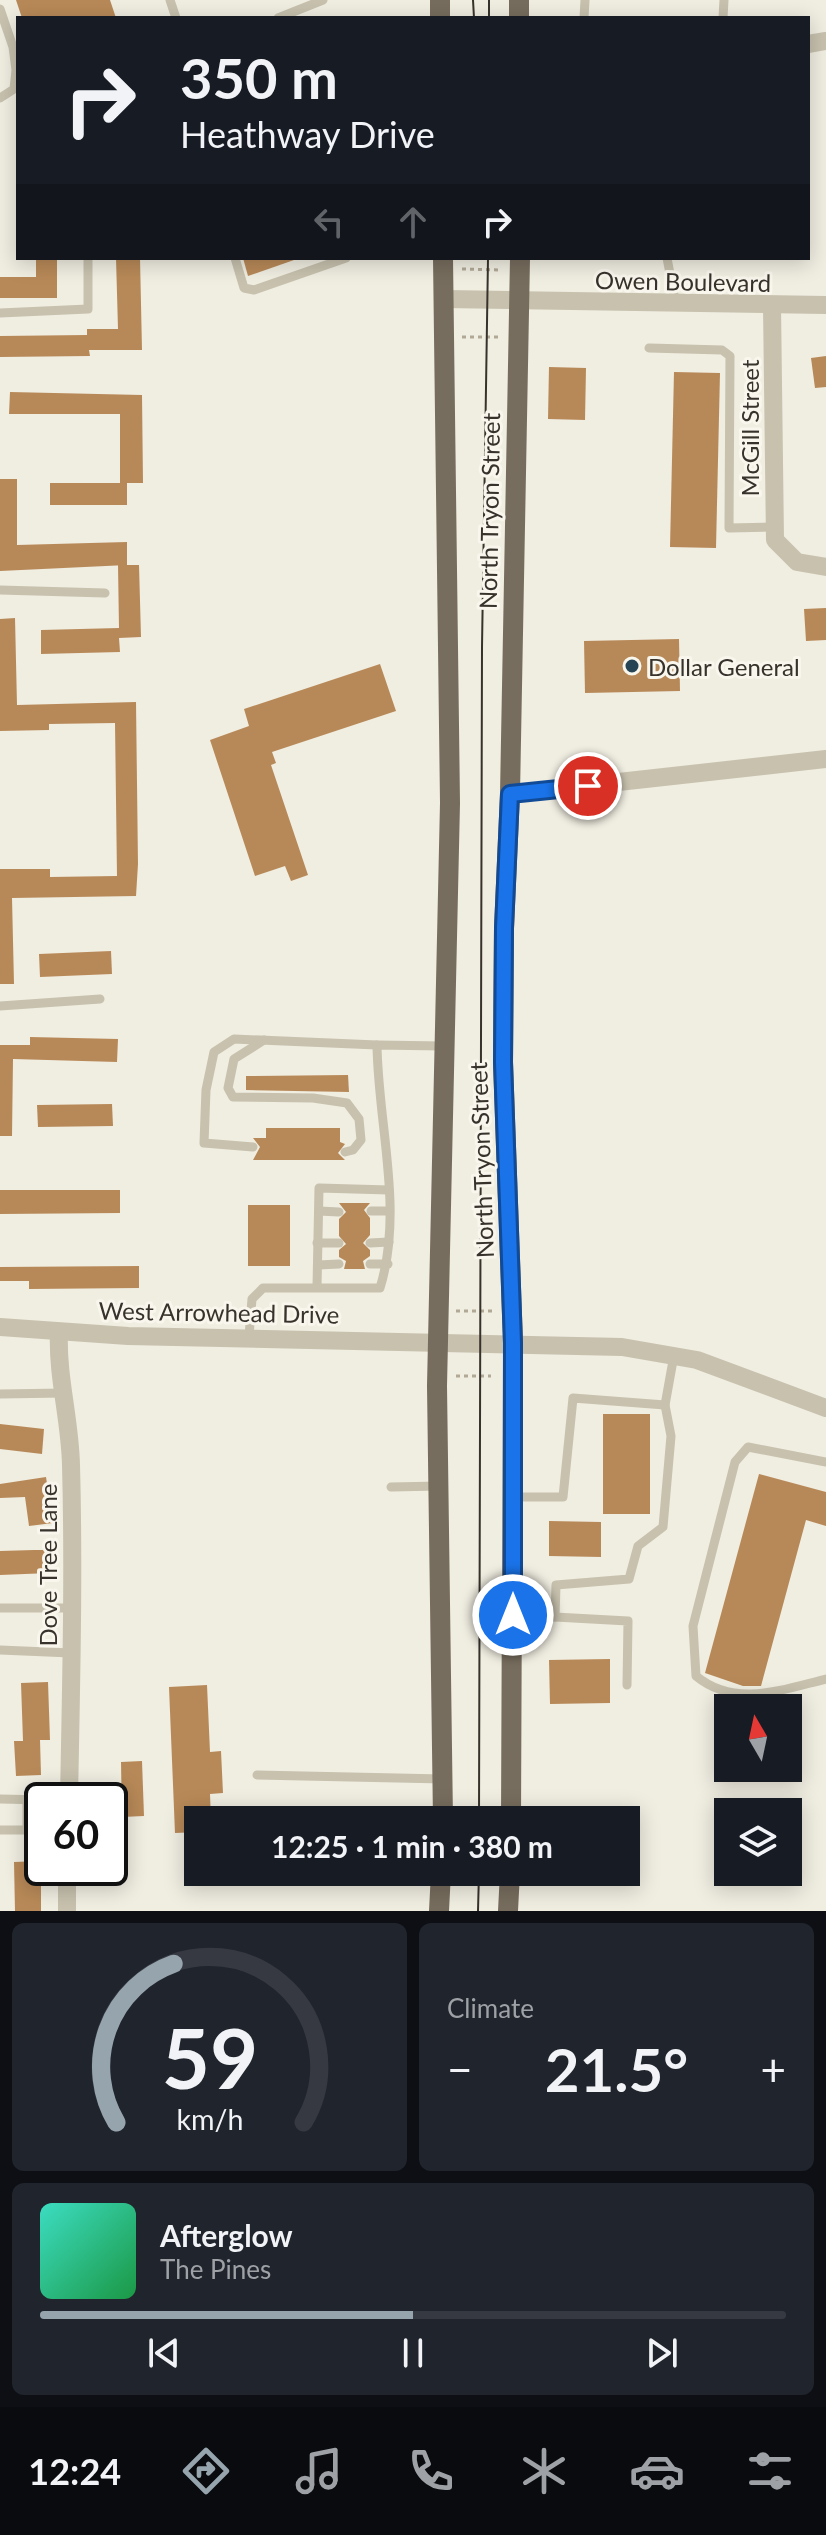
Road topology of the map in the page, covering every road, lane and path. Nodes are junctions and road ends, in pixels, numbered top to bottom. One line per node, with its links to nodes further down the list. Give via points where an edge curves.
1 (323, 0): 3 (lane)
2 (0, 9): 4 (lane, via 16,70 14,89)
3 (283, 16)
4 (0, 98)
5 (88, 260): 17 (lane, via 88,309)
6 (236, 260): 7 (lane, via 244,288 254,290)
7 (340, 260)
8 (443, 260): 12 (main road, North Tryon Street)
9 (667, 260): 14 (lane)
10 (513, 264): 11 (path); 13 (main road, North Tryon Street)
11 (462, 269)
12 (444, 299): 13 (street, Owen Boulevard); 31 (main road, North Tryon Street, via 450,803)
13 (520, 302): 14 (street, Owen Boulevard); 26 (main road, North Tryon Street)
14 (676, 305): 16 (street, Owen Boulevard)
15 (826, 305): 16 (street, Owen Boulevard)
16 (772, 306): 21 (street, McGill Street)
17 (0, 313)
18 (454, 337): 19 (path)
19 (498, 337)
20 (649, 348): 21 (lane, via 722,350 730,356 729,528)
21 (773, 527): 22 (street, McGill Street, via 779,548 797,562)
22 (826, 567)
23 (0, 590): 24 (lane)
24 (105, 593)
25 (826, 759): 26 (street)
26 (510, 794): 54 (main road, North Tryon Street, via 503,1062)
27 (100, 999): 28 (lane)
28 (0, 1006)
29 (264, 1040): 30 (lane); 32 (lane, via 234,1039 214,1052 206,1090 204,1143); 33 (lane, via 234,1059 228,1088 233,1097 347,1103 359,1119 361,1140)
30 (377, 1045): 31 (lane); 34 (lane)
31 (442, 1046): 53 (main road, North Tryon Street)
32 (253, 1147)
33 (345, 1152)
34 (389, 1190): 35 (lane, via 319,1188); 37 (lane)
35 (319, 1211): 38 (lane); 40 (lane)
36 (371, 1211): 37 (lane)
37 (389, 1211): 39 (lane)
38 (339, 1212)
39 (389, 1242): 42 (lane); 45 (lane)
40 (317, 1243): 41 (lane); 46 (lane)
41 (339, 1243)
42 (370, 1243)
43 (339, 1264): 46 (lane)
44 (370, 1264): 45 (lane)
45 (388, 1264): 47 (lane, via 380,1288)
46 (318, 1265): 47 (lane)
47 (317, 1287): 52 (lane, via 263,1288 252,1299)
48 (456, 1311): 49 (path)
49 (499, 1311)
50 (0, 1327): 51 (street, West Arrowhead Drive)
51 (59, 1332): 52 (street, West Arrowhead Drive); 58 (street, Dove Tree Lane)
52 (249, 1336): 53 (street, West Arrowhead Drive)
53 (438, 1340): 54 (street, West Arrowhead Drive); 63 (main road, North Tryon Street)
54 (513, 1343): 55 (street, West Arrowhead Drive, via 622,1347); 65 (main road, North Tryon Street)
55 (674, 1355): 60 (lane); 61 (street, West Arrowhead Drive)
56 (448, 1376): 57 (path)
57 (491, 1376)
58 (64, 1393): 59 (lane); 67 (street, Dove Tree Lane, via 72,1468)
59 (0, 1394)
60 (665, 1405): 65 (lane, via 573,1398 563,1497); 69 (lane, via 671,1436 663,1527 638,1546 629,1579 556,1585)
61 (826, 1408)
62 (826, 1462): 72 (lane, via 748,1447 735,1462 693,1626 696,1676 711,1688 751,1697)
63 (440, 1486): 64 (lane); 75 (main road, North Tryon Street)
64 (391, 1487)
65 (513, 1497): 68 (main road, North Tryon Street)
66 (0, 1608): 67 (lane)
67 (71, 1608): 71 (street, Dove Tree Lane)
68 (513, 1615): 69 (lane); 80 (main road, North Tryon Street)
69 (555, 1617): 73 (lane, via 628,1621)
70 (0, 1650): 71 (lane)
71 (71, 1653): 76 (street, Dove Tree Lane)
72 (826, 1679)
73 (627, 1685)
74 (257, 1775): 75 (lane)
75 (444, 1779): 79 (main road, North Tryon Street)
76 (69, 1782)
77 (0, 1799): 78 (lane)
78 (24, 1799)
79 (443, 1806)
80 (511, 1806)
81 (0, 1830): 82 (lane)
82 (24, 1830)
83 (67, 1886): 86 (street)
84 (440, 1886): 87 (main road)
85 (509, 1886): 88 (main road)
86 (67, 1911)
87 (439, 1911)
88 (508, 1911)

